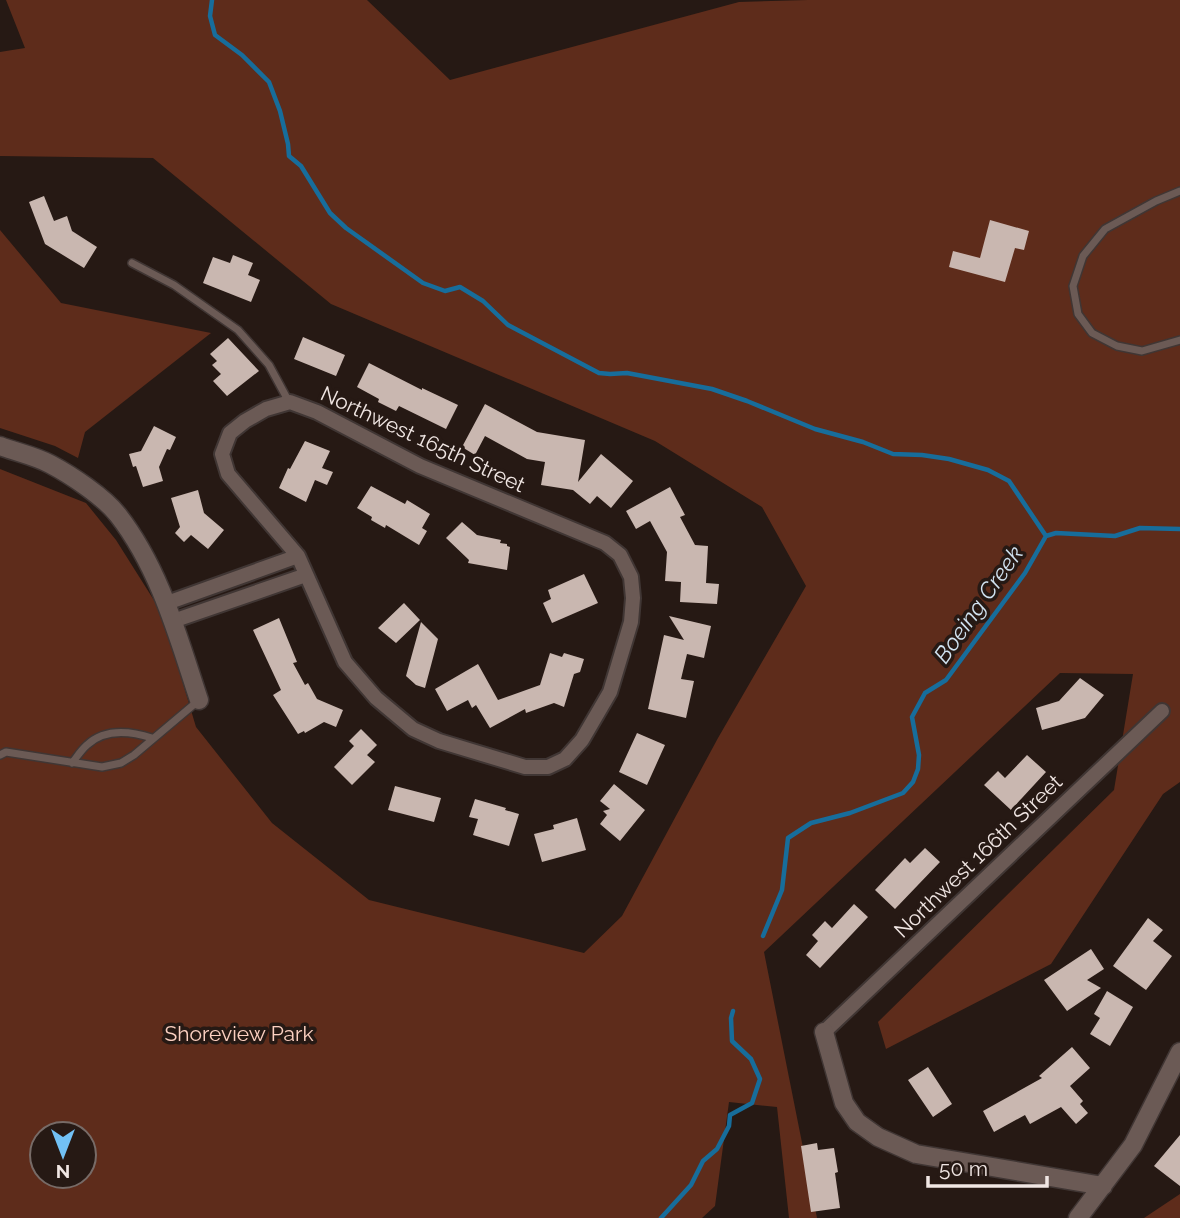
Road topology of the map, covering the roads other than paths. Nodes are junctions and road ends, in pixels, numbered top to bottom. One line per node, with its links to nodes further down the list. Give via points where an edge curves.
1 (1180, 191): 3 (lane, via 1105,229 1083,256 1073,286 1078,314 1092,333 1108,342 1142,351)
2 (132, 263): 4 (lane, via 174,285 239,330 269,365)
3 (1180, 340)
4 (290, 402): 6 (street, Northwest 165th Street, via 266,408 245,421 230,433 222,454 228,474); 7 (street, Northwest 165th Street, via 420,466 605,542 620,555 631,577 631,622 610,692 582,740 565,759 548,767 525,767 413,729 376,698 345,662)
5 (0, 446): 8 (street, via 49,463 117,513 143,552)
6 (298, 556): 7 (street); 8 (street)
7 (306, 575): 9 (street)
8 (167, 603): 9 (street)
9 (173, 621): 10 (street)
10 (199, 700): 12 (lane)
11 (1162, 711): 15 (street, Northwest 166th Street)
12 (152, 738): 14 (lane, via 121,763 102,767); 14 (lane, via 108,732 88,744)
13 (0, 755): 14 (lane, via 6,752)
14 (72, 762)
15 (824, 1032): 17 (street, via 844,1103 857,1122 878,1137 916,1154)
16 (1180, 1052): 17 (street, via 1133,1145)
17 (1103, 1186): 18 (street)
18 (1078, 1218)

